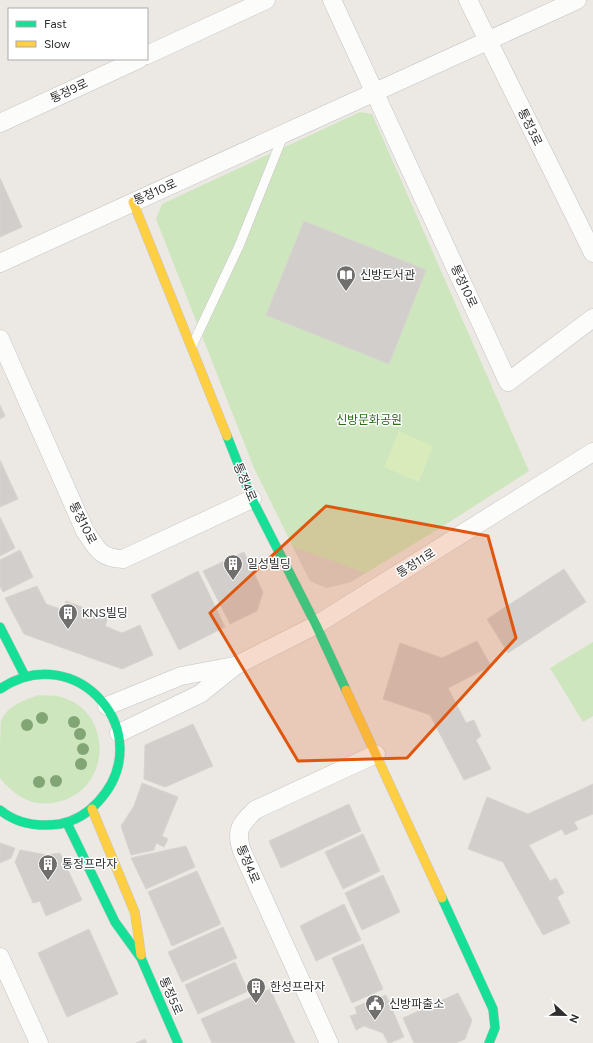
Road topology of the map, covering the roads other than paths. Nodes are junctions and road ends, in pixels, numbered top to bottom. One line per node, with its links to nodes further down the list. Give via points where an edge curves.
1 (266, 0): 6 (street)
2 (332, 0): 8 (street)
3 (468, 0): 5 (street, 통정3로)
4 (577, 0): 5 (street, 통정10로)
5 (488, 41): 8 (street, 통정10로); 12 (street, 통정3로)
6 (148, 55)
7 (137, 60): 9 (street, 통정9로)
8 (376, 93): 10 (street, 통정10로); 14 (street, 통정10로, via 508,382)
9 (0, 123)
10 (284, 134): 11 (street, 통정10로); 16 (lane, via 239,246)
11 (133, 202): 13 (street, 통정10로); 16 (street, 통정4로)
12 (593, 253)
13 (0, 263)
14 (593, 318)
15 (0, 339): 18 (street, 통정10로, via 85,531 97,550 109,558 123,559)
16 (191, 348): 18 (street, 통정4로)
17 (593, 452): 19 (street, 통정11로)
18 (252, 499): 19 (street, 통정4로)
19 (316, 625): 21 (street, 통정11로); 26 (street, 통정4로)
20 (0, 626): 22 (street)
21 (235, 666): 24 (street, via 180,676); 25 (street, via 200,694)
22 (25, 676): 23 (street); 24 (street, via 42,674 67,677 90,688)
23 (1, 684)
24 (107, 706): 25 (street)
25 (119, 733): 27 (street, via 122,752 117,776 105,798)
26 (376, 754): 34 (street, 통정4로, via 255,810 242,822 238,838); 35 (street, 통정4로, via 493,1008 496,1028)
27 (92, 809): 29 (street); 31 (street, via 135,913)
28 (0, 810): 29 (street, via 15,820 39,826)
29 (67, 823): 31 (street, via 115,922)
30 (0, 957): 32 (street)
31 (141, 958): 33 (street, 통정5로)
32 (39, 1043)
33 (178, 1043)
34 (328, 1043)
35 (489, 1043)

